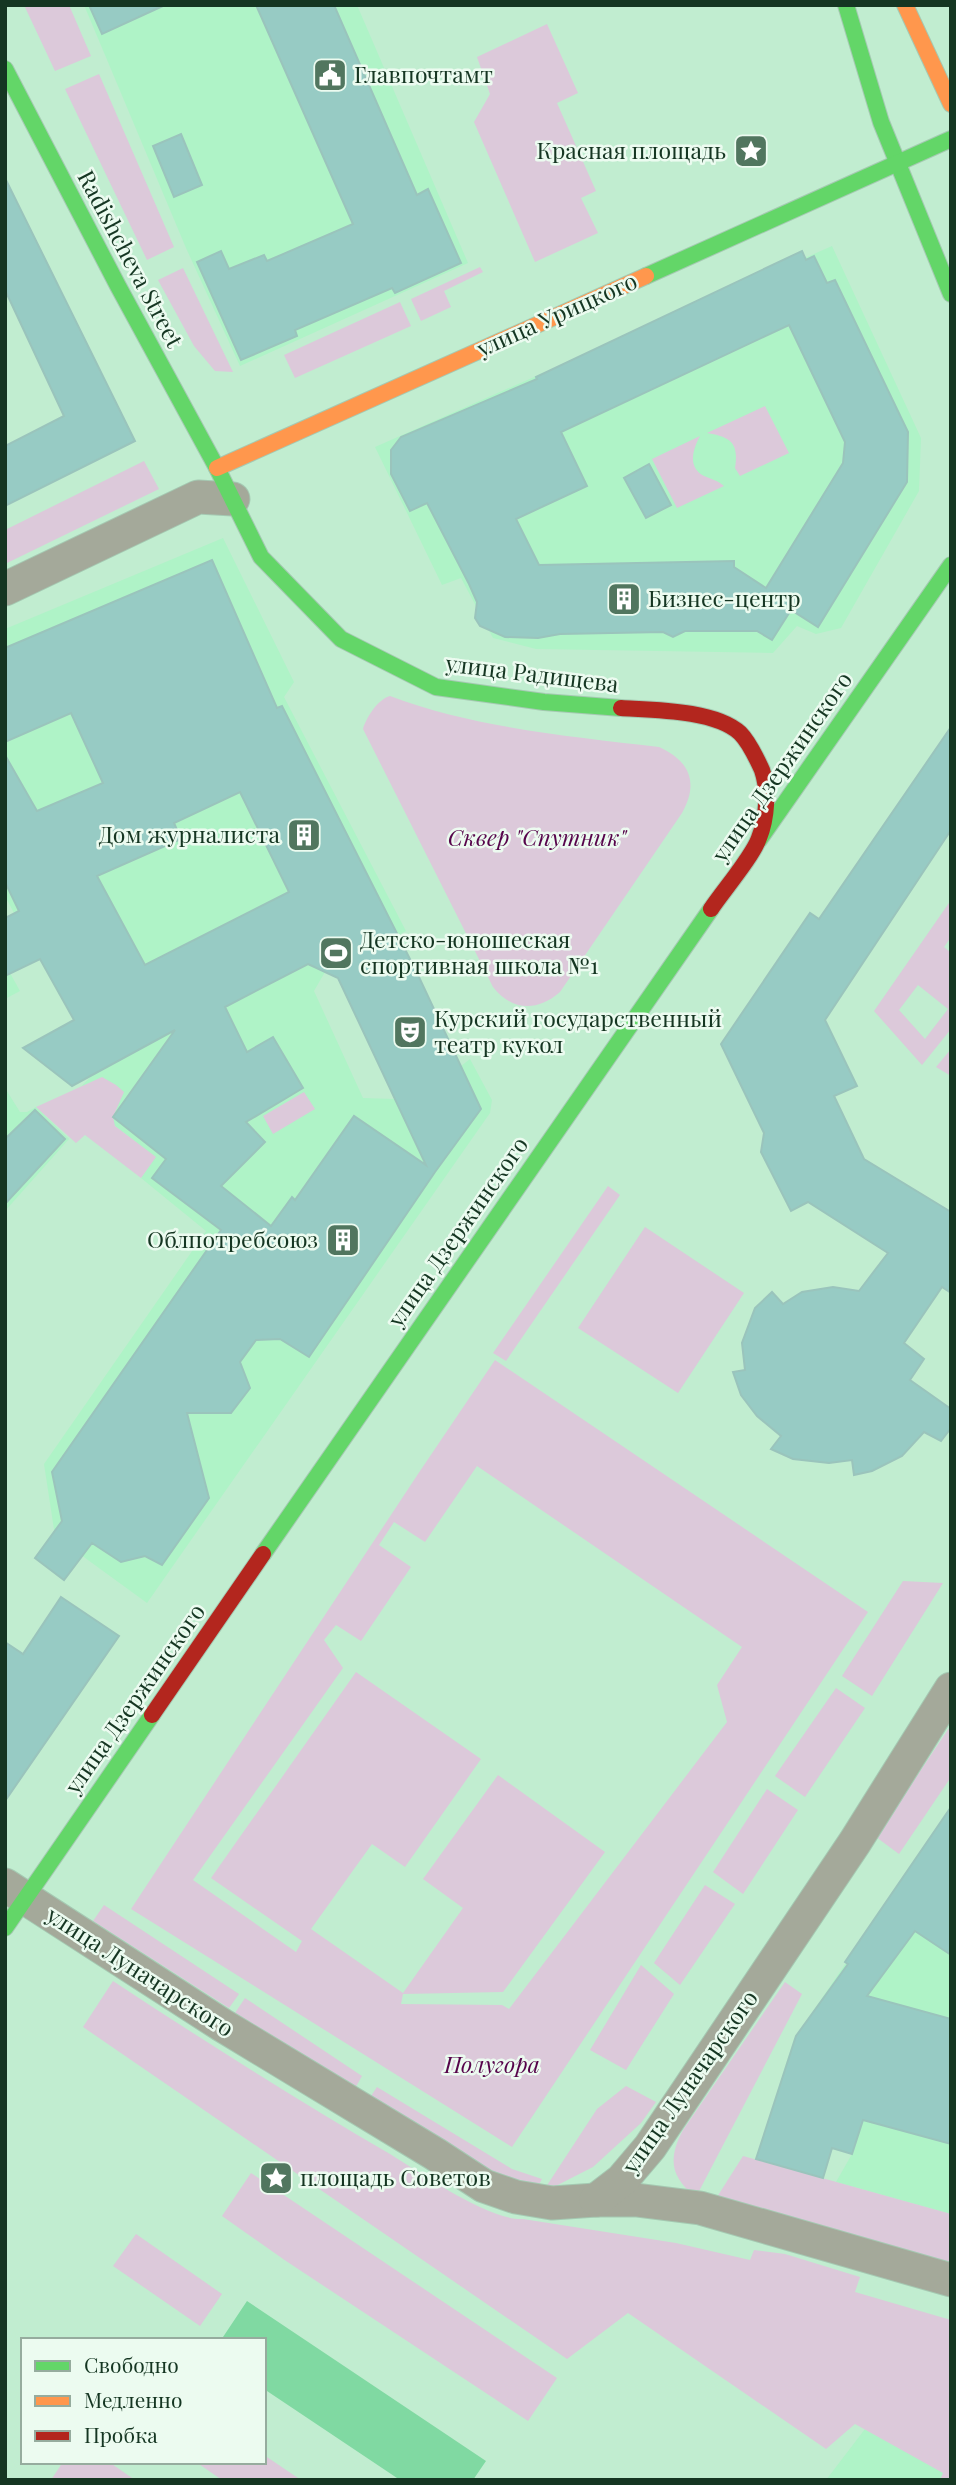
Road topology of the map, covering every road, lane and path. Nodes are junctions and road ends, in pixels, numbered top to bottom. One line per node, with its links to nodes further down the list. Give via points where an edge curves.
1 (846, 5): 6 (main road)
2 (905, 5): 4 (main road)
3 (5, 69): 8 (main road, Radishcheva Street)
4 (951, 104)
5 (951, 139): 6 (main road, улица Урицкого)
6 (898, 163): 7 (main road); 8 (main road, улица Урицкого)
7 (951, 294)
8 (217, 468): 9 (main road, улица Радищева)
9 (233, 499): 11 (street, via 198,497); 12 (main road, улица Радищева, via 261,557 341,639 436,687 544,702 690,713 740,733 765,779 766,811)
10 (951, 565): 12 (main road, улица Дзержинского)
11 (5, 589)
12 (759, 840): 14 (main road, улица Дзержинского)
13 (951, 1689): 16 (street, улица Луначарского, via 855,1842 650,2147 622,2180)
14 (15, 1891): 15 (main road, улица Дзержинского); 16 (street, улица Луначарского, via 484,2186 543,2202)
15 (5, 1928)
16 (596, 2200): 17 (street, via 700,2208)
17 (951, 2280)

